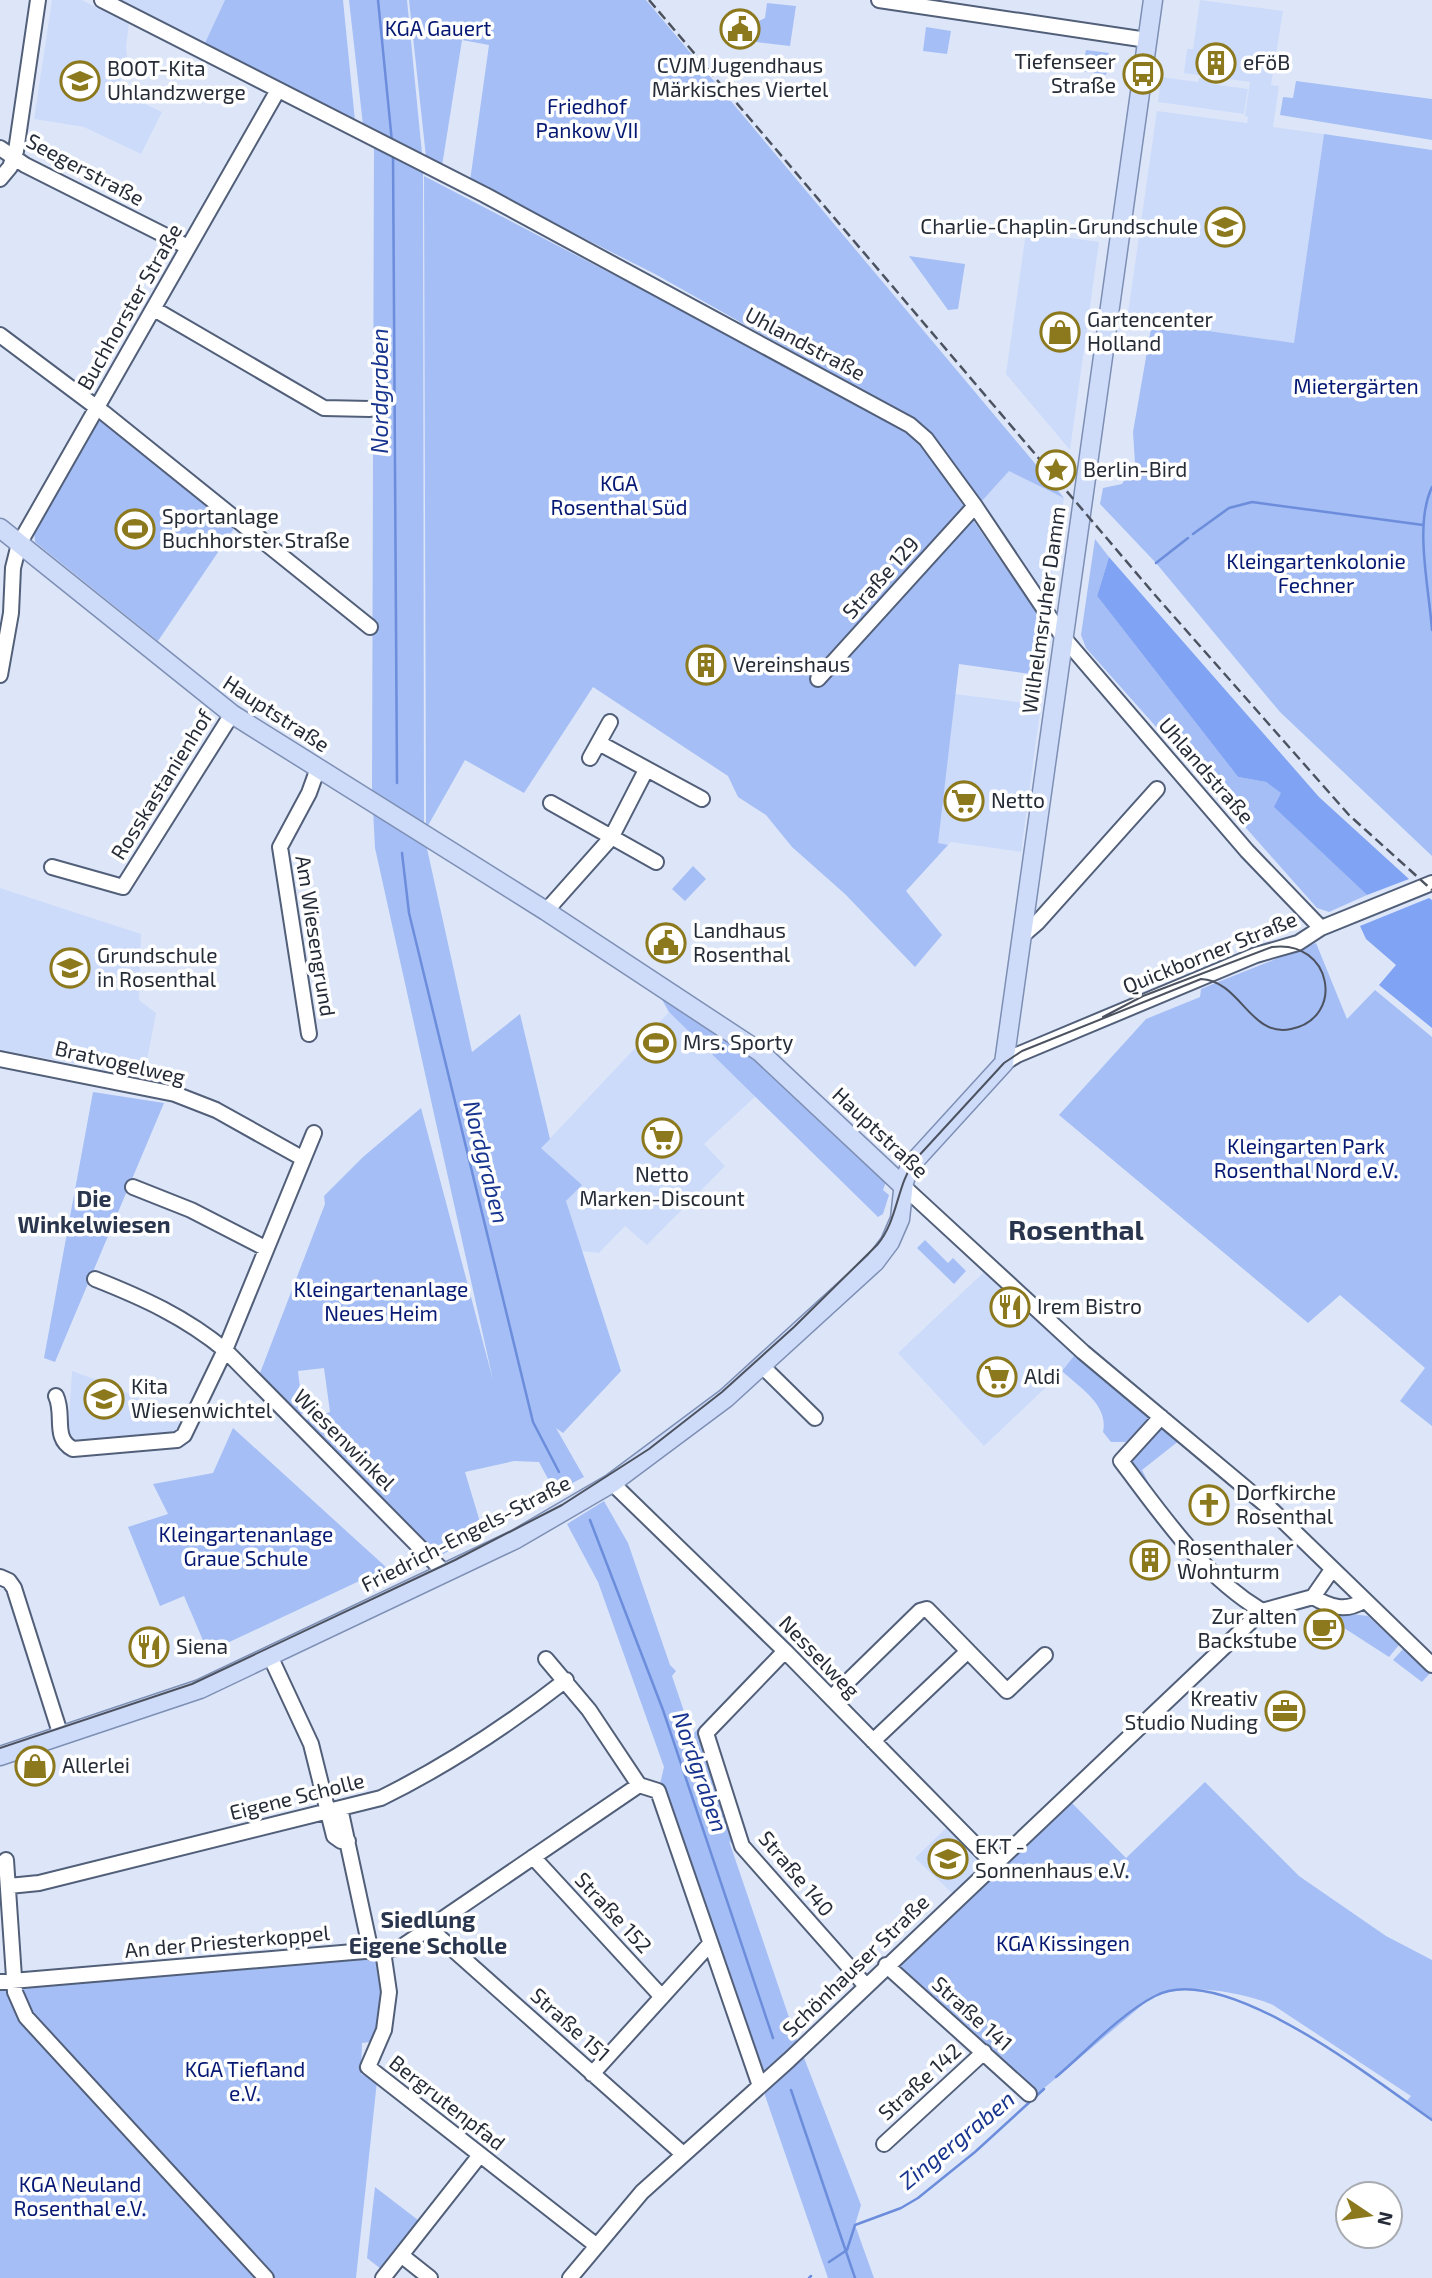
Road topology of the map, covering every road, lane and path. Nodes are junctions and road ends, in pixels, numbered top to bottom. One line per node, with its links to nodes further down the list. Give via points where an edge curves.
1 (38, 0): 8 (street)
2 (102, 0): 6 (street, Uhlandstraße)
3 (878, 0): 5 (street)
4 (1153, 0): 5 (main road, Wilhelmsruher Damm)
5 (1147, 40): 20 (main road, Wilhelmsruher Damm)
6 (278, 90): 10 (street, Buchhorster Straße); 15 (street, Uhlandstraße, via 894,414 926,439)
7 (0, 148): 8 (street, Seegerstraße)
8 (14, 158): 9 (street); 10 (street, Seegerstraße)
9 (0, 179)
10 (188, 247): 11 (street, Buchhorster Straße)
11 (154, 309): 13 (street, Buchhorster Straße); 14 (street, via 324,408)
12 (0, 335): 13 (street)
13 (97, 409): 17 (street, Buchhorster Straße); 19 (street)
14 (370, 409)
15 (975, 506): 20 (street, Uhlandstraße); 22 (street, Straße 129)
16 (0, 528): 17 (main road, Hauptstraße)
17 (19, 544): 18 (street, Buchhorster Straße); 23 (main road, Hauptstraße)
18 (6, 579): 21 (street, Buchhorster Straße, via 11,613)
19 (370, 627)
20 (1063, 637): 37 (street, Uhlandstraße, via 1253,857); 38 (main road, Wilhelmsruher Damm)
21 (0, 675)
22 (818, 679)
23 (232, 714): 27 (main road, Hauptstraße); 34 (street, Rosskastanienhof, via 123,887)
24 (610, 722): 25 (street)
25 (599, 743): 26 (street); 28 (street)
26 (590, 758)
27 (318, 768): 36 (main road, Hauptstraße); 39 (street, Am Wiesengrund, via 280,847)
28 (646, 770): 30 (street); 32 (street)
29 (1157, 789): 38 (street)
30 (702, 799)
31 (551, 803): 32 (street)
32 (611, 838): 33 (street); 36 (street)
33 (656, 862)
34 (52, 867)
35 (1432, 883): 37 (street, Quickborner Straße)
36 (546, 911): 44 (main road, Hauptstraße, via 760,1052)
37 (1321, 928): 41 (street, Quickborner Straße, via 1308,939 1256,955)
38 (1022, 936): 41 (main road, Wilhelmsruher Damm)
39 (309, 1034)
40 (0, 1059): 43 (street, Bratvogelweg, via 175,1094 216,1110)
41 (1004, 1063): 44 (main road, via 910,1166)
42 (314, 1133): 43 (street)
43 (302, 1158): 46 (street)
44 (903, 1186): 49 (main road, Friedrich-Engels-Straße, via 901,1216 882,1253); 51 (street, Hauptstraße, via 1083,1352)
45 (133, 1187): 46 (street)
46 (265, 1248): 48 (street)
47 (95, 1279): 48 (street, Wiesenwinkel, via 150,1301 197,1327)
48 (225, 1350): 50 (street, via 190,1426 177,1440 73,1449 59,1434); 55 (street, Wiesenwinkel)
49 (762, 1366): 52 (street); 53 (main road, Friedrich-Engels-Straße, via 680,1435)
50 (56, 1396)
51 (1161, 1417): 54 (street, Hauptstraße, via 1273,1511); 59 (street, via 1121,1461 1195,1557)
52 (815, 1418)
53 (612, 1483): 55 (main road, Friedrich-Engels-Straße, via 538,1527); 60 (street, Nesselweg)
54 (1331, 1570): 57 (street); 58 (street, Hauptstraße)
55 (445, 1573): 62 (main road, Friedrich-Engels-Straße)
56 (0, 1577): 68 (street, via 14,1588)
57 (1310, 1598): 58 (street, via 1345,1608); 59 (street, Schönhauser Straße)
58 (1363, 1601): 65 (street, Hauptstraße)
59 (1262, 1611): 75 (street, Schönhauser Straße)
60 (785, 1651): 67 (street, Nesselweg); 83 (street, Straße 140, via 706,1733 742,1846)
61 (968, 1651): 63 (street, via 1007,1692); 67 (street, via 931,1611 920,1611); 69 (street)
62 (270, 1656): 68 (main road, Friedrich-Engels-Straße, via 177,1698); 72 (street, via 311,1744)
63 (1045, 1656)
64 (546, 1659): 66 (street)
65 (1432, 1665)
66 (566, 1680): 71 (street); 72 (street, Eigene Scholle, via 498,1732 426,1776 381,1798)
67 (831, 1698): 69 (street, Nesselweg)
68 (61, 1737): 70 (main road, Friedrich-Engels-Straße)
69 (873, 1741): 75 (street, Nesselweg)
70 (0, 1756)
71 (639, 1785): 73 (street, An der Priesterkoppel); 78 (street, via 657,1791)
72 (334, 1810): 76 (street, Eigene Scholle, via 39,1883); 79 (street, via 334,1836 348,1841)
73 (533, 1857): 77 (street, An der Priesterkoppel); 84 (street, Straße 152)
74 (6, 1860): 76 (street)
75 (994, 1864): 80 (street, Schönhauser Straße)
76 (9, 1886): 81 (street)
77 (429, 1928): 79 (street, An der Priesterkoppel, via 400,1948); 86 (street, Straße 151)
78 (709, 1945): 84 (street); 87 (street)
79 (377, 1951): 81 (street, An der Priesterkoppel); 91 (street, Bergrutenpfad, via 389,1983 381,2044 368,2067)
80 (886, 1965): 83 (street, Schönhauser Straße); 85 (street, Straße 141)
81 (16, 1981): 82 (street, An der Priesterkoppel); 94 (street, via 15,1992 26,2017)
82 (0, 1982)
83 (866, 1986): 87 (street, Schönhauser Straße)
84 (662, 1997): 86 (street)
85 (984, 2052): 88 (street, Straße 141); 89 (street, Straße 142)
86 (593, 2074): 90 (street, Straße 151)
87 (760, 2086): 90 (street, Schönhauser Straße)
88 (1029, 2094)
89 (884, 2144)
90 (683, 2154): 92 (street, Schönhauser Straße, via 642,2192)
91 (480, 2155): 92 (street, Bergrutenpfad); 93 (street)
92 (597, 2246): 97 (street, Schönhauser Straße)
93 (401, 2255): 95 (street); 96 (street)
94 (266, 2278)
95 (383, 2278)
96 (430, 2278)
97 (570, 2278)

